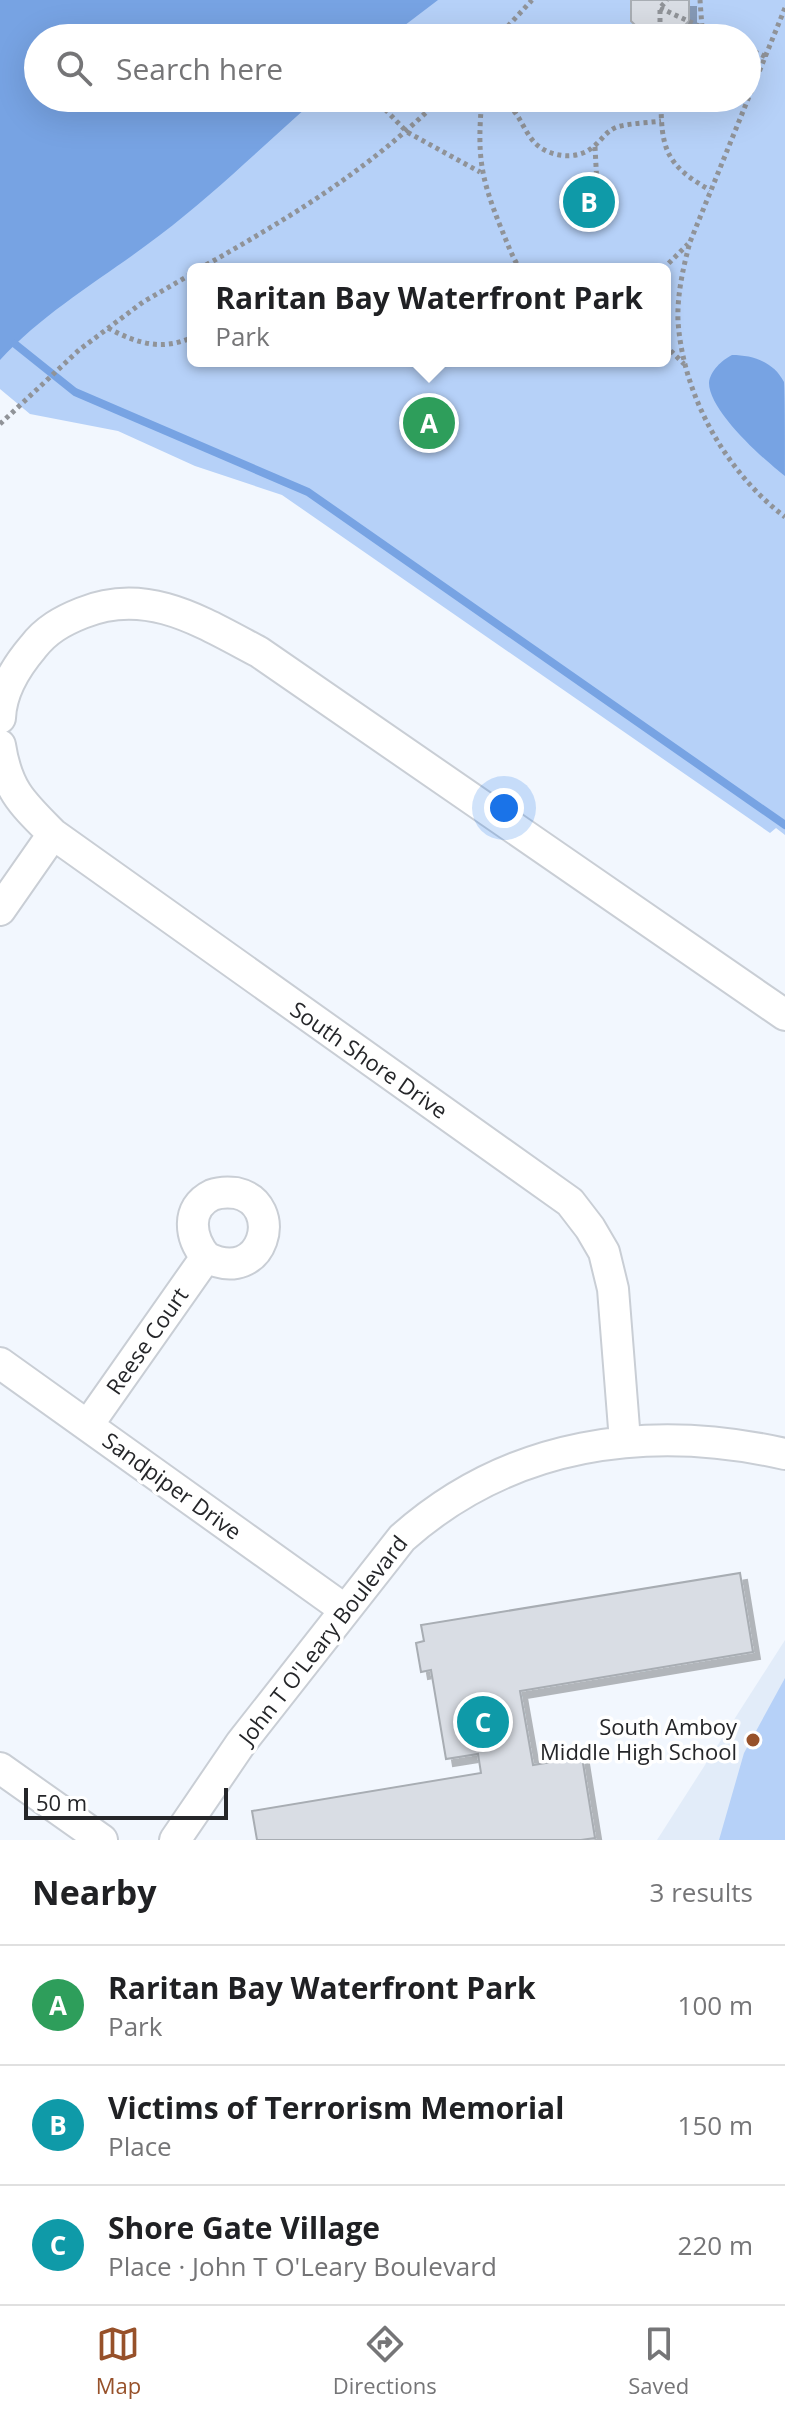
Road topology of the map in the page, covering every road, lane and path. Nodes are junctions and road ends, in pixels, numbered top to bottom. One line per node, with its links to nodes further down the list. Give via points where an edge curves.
1 (532, 0): 6 (path)
2 (667, 0): 4 (path)
3 (700, 0): 9 (path)
4 (660, 8): 7 (path); 8 (path)
5 (785, 8): 11 (path)
6 (510, 24)
7 (660, 24)
8 (695, 24)
9 (702, 24)
10 (761, 55): 11 (path)
11 (766, 57): 12 (path)
12 (761, 69)
13 (388, 112): 20 (path)
14 (427, 112): 20 (path)
15 (481, 112): 22 (path)
16 (515, 112): 21 (path, via 546,151 571,156)
17 (661, 112): 19 (path)
18 (743, 112): 24 (path)
19 (661, 121): 21 (path, via 616,128); 24 (path, via 666,154 673,164)
20 (407, 132): 22 (path); 26 (path, via 357,173)
21 (595, 146): 23 (path)
22 (481, 172): 27 (path)
23 (597, 185)
24 (710, 190): 25 (path)
25 (690, 242): 28 (path); 33 (path, via 678,321)
26 (210, 263)
27 (517, 263)
28 (669, 263)
29 (187, 276): 30 (path)
30 (108, 328): 31 (path, via 156,346); 34 (path)
31 (187, 339)
32 (671, 351): 33 (path)
33 (685, 365): 35 (path, via 700,408 730,460)
34 (0, 424)
35 (785, 517)
36 (0, 718): 40 (street, via 5,690 45,632 119,602 144,602 185,613 259,652)
37 (0, 745): 38 (street, South Shore Drive, via 5,773 22,803)
38 (53, 834): 39 (street); 44 (street, South Shore Drive, via 570,1202 604,1252 613,1289)
39 (0, 910)
40 (785, 1015)
41 (206, 1257): 43 (street, Reese Court)
42 (0, 1363): 43 (street, Sandpiper Drive)
43 (88, 1425): 46 (street, Sandpiper Drive)
44 (625, 1441): 45 (street, John T O'Leary Boulevard, via 693,1440); 46 (street, John T O'Leary Boulevard, via 556,1453 489,1478 417,1524)
45 (785, 1454)
46 (344, 1609): 49 (street, John T O'Leary Boulevard, via 241,1743)
47 (0, 1768): 48 (street)
48 (102, 1840)
49 (175, 1840)

